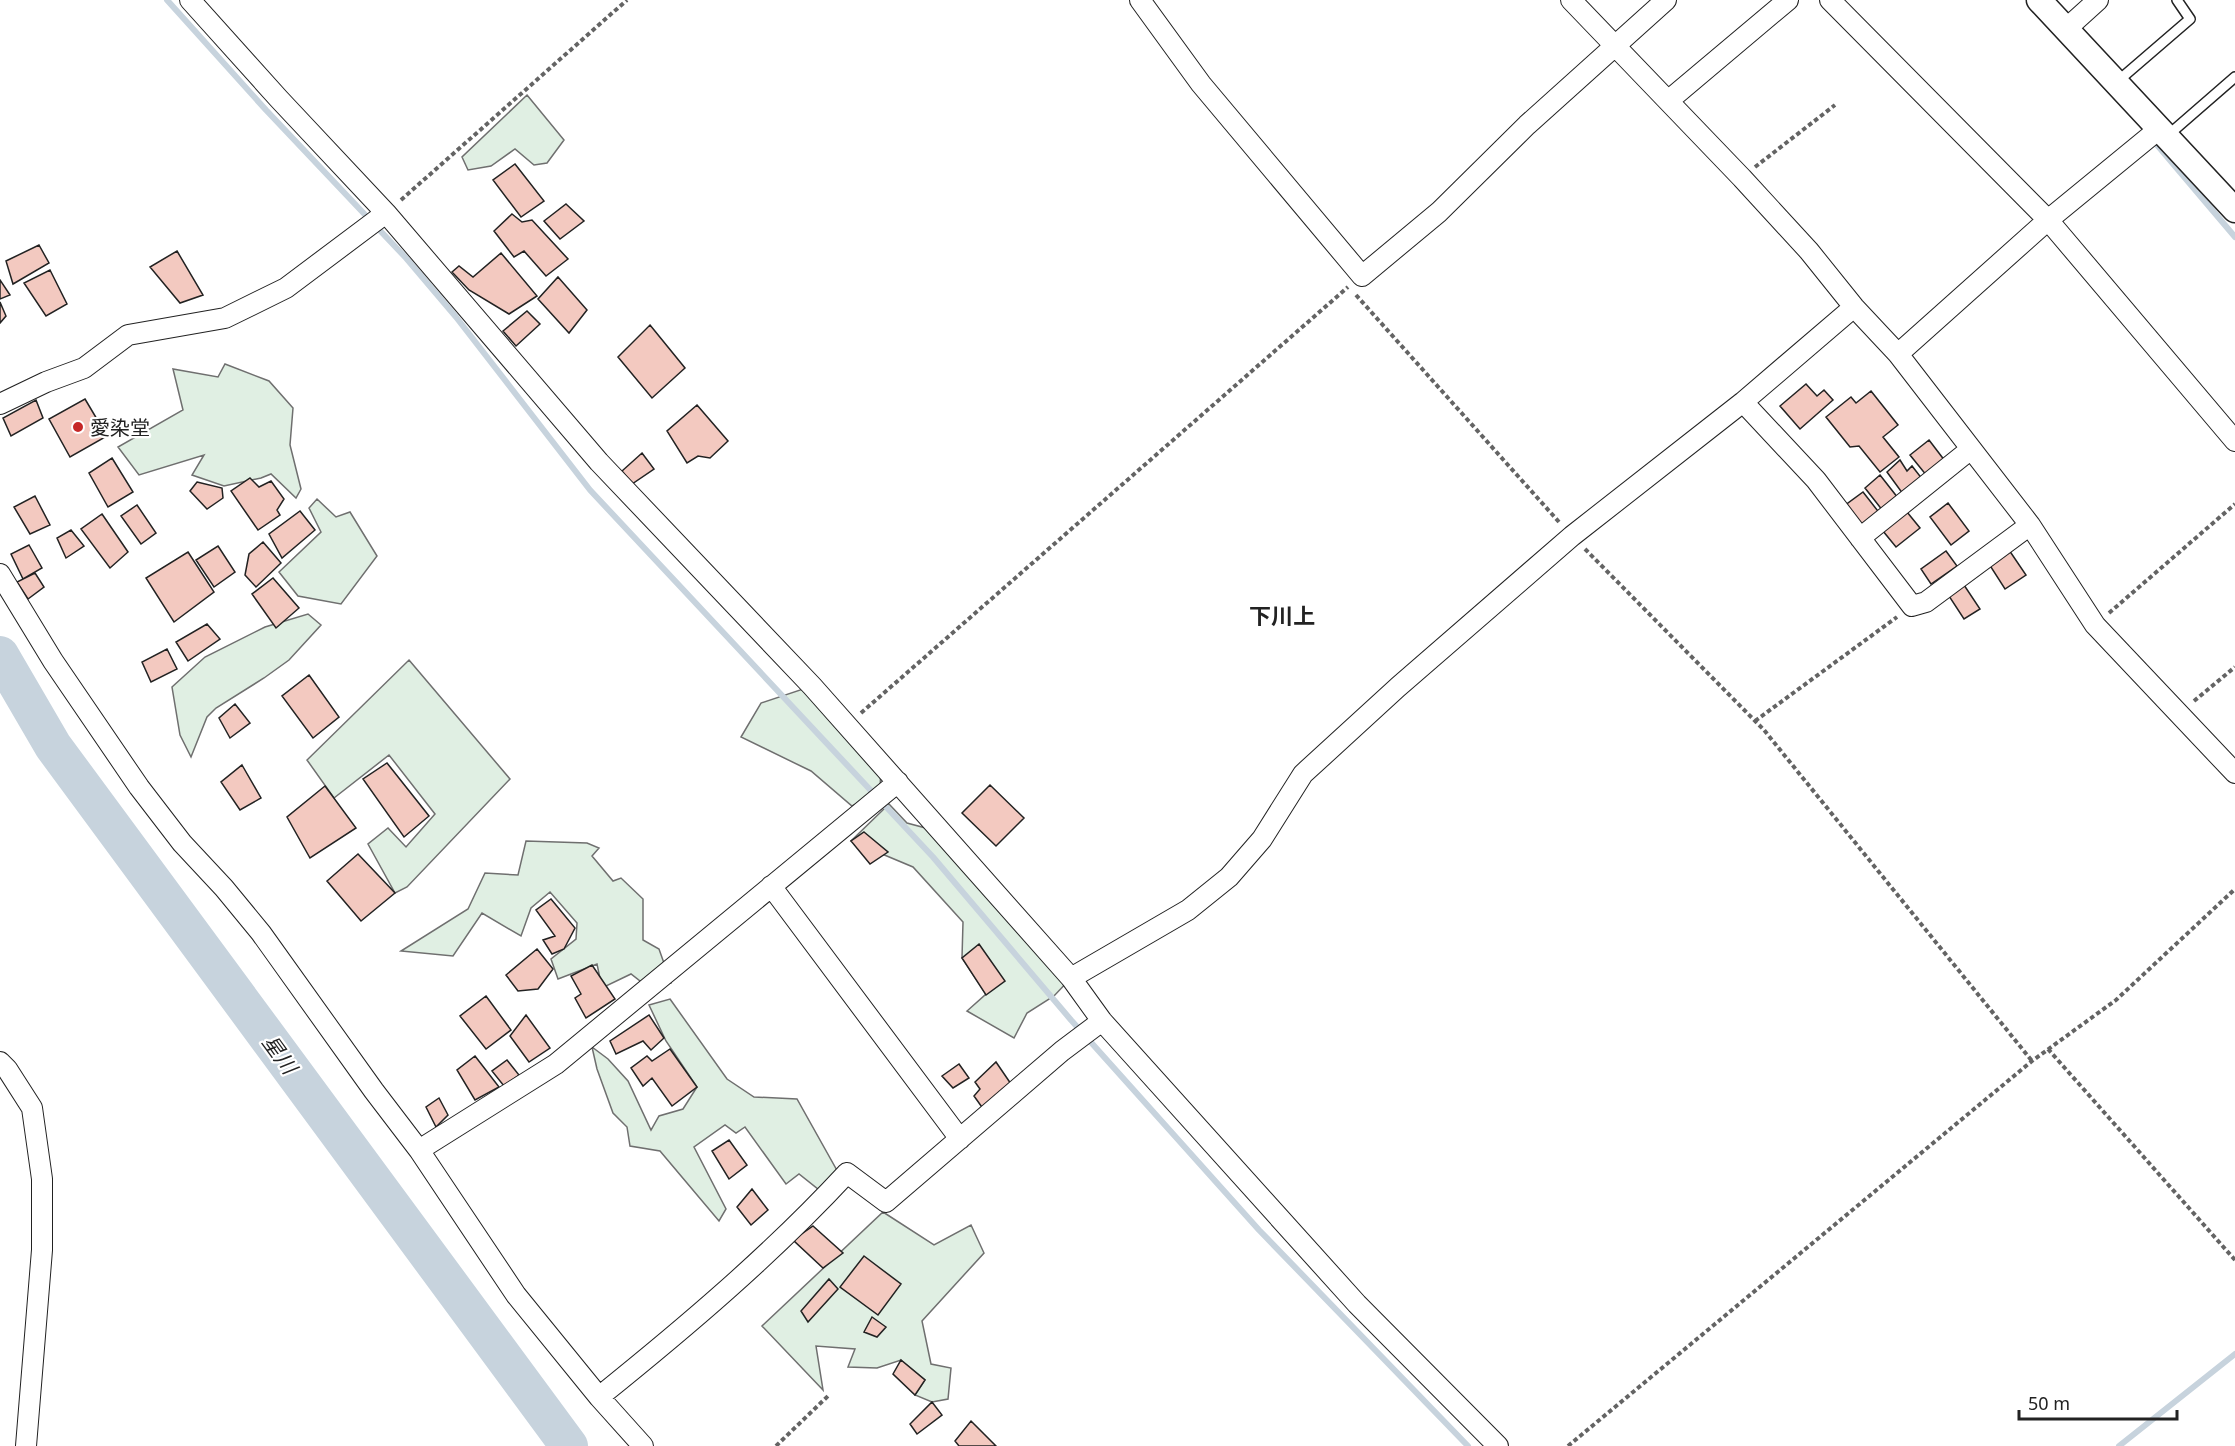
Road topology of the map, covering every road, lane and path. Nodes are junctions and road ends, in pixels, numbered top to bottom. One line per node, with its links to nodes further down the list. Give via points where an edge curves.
1 (190, 0): 20 (street)
2 (627, 0): 20 (path)
3 (1140, 0): 22 (street)
4 (1570, 0): 12 (street)
5 (1666, 0): 12 (street)
6 (1788, 0): 15 (street)
7 (1830, 0): 21 (street)
8 (2040, 0): 11 (street)
9 (2098, 0): 11 (street)
10 (2178, 0): 14 (lane, via 2190,19)
11 (2066, 29): 14 (street)
12 (1616, 46): 15 (street); 22 (street, via 1527,125 1439,212)
13 (2235, 77): 17 (lane)
14 (2117, 82): 17 (street)
15 (1668, 101): 18 (street)
16 (1835, 105): 18 (path)
17 (2162, 133): 19 (street); 21 (street)
18 (1742, 178): 23 (street)
19 (2232, 200)
20 (386, 213): 26 (street, via 286,288 266,298 225,318 128,335 84,368); 39 (street, via 599,462)
21 (2048, 220): 24 (street); 27 (street)
22 (1356, 281): 31 (path); 39 (path)
23 (1854, 307): 24 (street); 25 (street)
24 (1898, 354): 28 (street)
25 (1743, 402): 31 (street); 32 (street, via 1816,480)
26 (0, 404)
27 (2235, 441)
28 (1971, 449): 30 (street); 32 (street)
29 (2235, 504): 35 (path)
30 (2030, 525): 34 (street, via 1926,602); 35 (street)
31 (1572, 536): 38 (path); 44 (street, via 1303,774 1263,839 1229,877 1188,910)
32 (1860, 538): 34 (street)
33 (0, 574): 50 (street, via 53,661 139,787 261,933)
34 (1912, 606): 38 (path)
35 (2095, 625): 37 (street)
36 (2235, 667): 37 (path)
37 (2180, 714): 40 (street)
38 (1755, 721): 47 (path)
39 (848, 725): 41 (street)
40 (2235, 773)
41 (898, 782): 42 (street); 44 (street)
42 (771, 886): 49 (street); 50 (street, via 556,1064)
43 (2235, 889): 46 (path, via 2116,999)
44 (1071, 978): 45 (street)
45 (1102, 1021): 49 (street); 57 (street, via 1357,1304)
46 (2048, 1049): 47 (path); 51 (path)
47 (2031, 1061): 58 (path)
48 (0, 1062): 54 (street, via 32,1108 42,1179 42,1250)
49 (960, 1139): 53 (street, via 886,1202 847,1173 808,1214 672,1338)
50 (419, 1150): 53 (street, via 516,1295)
51 (2235, 1260)
52 (829, 1395): 56 (path)
53 (599, 1397): 55 (street)
54 (26, 1446)
55 (643, 1446)
56 (777, 1446)
57 (1498, 1446)
58 (1568, 1446)

